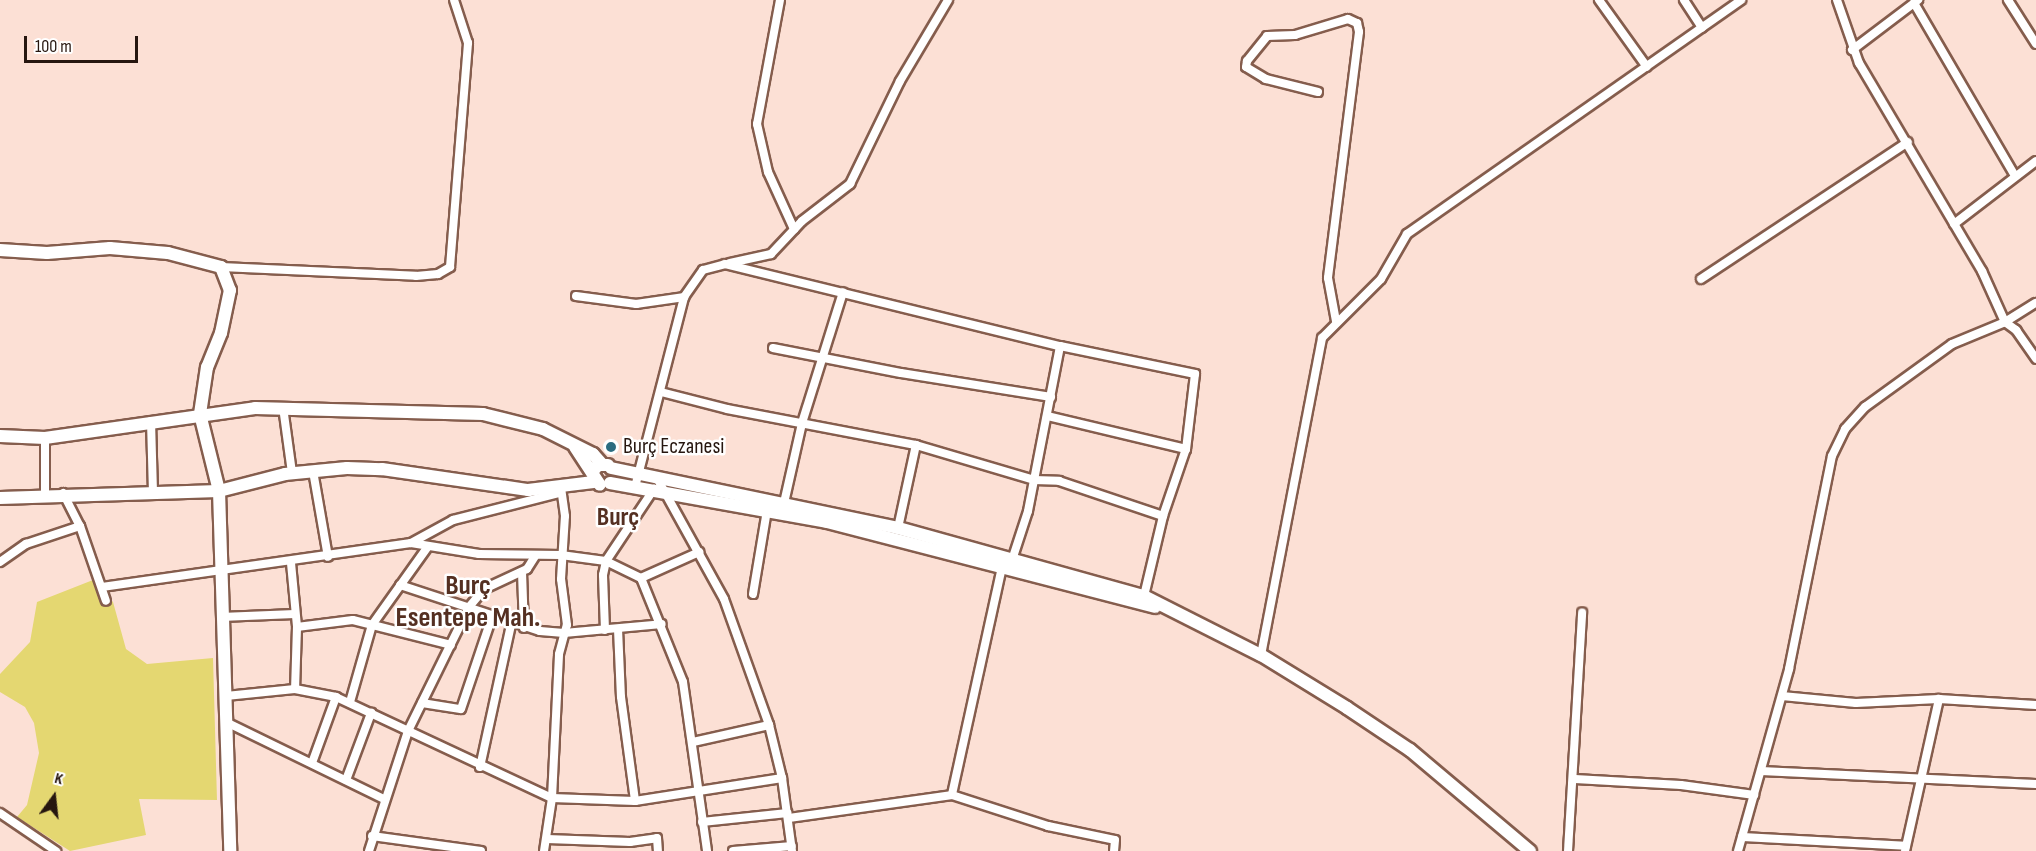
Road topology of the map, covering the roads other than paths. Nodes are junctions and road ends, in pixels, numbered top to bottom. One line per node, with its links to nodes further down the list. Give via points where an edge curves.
1 (454, 0): 23 (street, via 468,43 450,267 416,276)
2 (780, 0): 19 (street, via 757,124 768,171)
3 (948, 0): 19 (street, via 900,81 850,184)
4 (1599, 0): 13 (street)
5 (1684, 0): 10 (street)
6 (1741, 0): 10 (street)
7 (1837, 0): 12 (street)
8 (2008, 0): 11 (street)
9 (1916, 2): 12 (street); 17 (street)
10 (1702, 28): 13 (street)
11 (2036, 44)
12 (1852, 50): 15 (street)
13 (1647, 67): 30 (street, via 1407,234 1381,279)
14 (1318, 92): 30 (street, via 1266,79 1246,67 1247,62 1267,36 1295,35 1348,19 1357,23 1359,33 1328,278)
15 (1908, 142): 18 (street); 25 (street)
16 (2036, 161): 17 (street)
17 (2015, 176): 18 (street)
18 (1954, 224): 31 (street, via 1982,271)
19 (794, 229): 21 (street, via 771,254)
20 (0, 249): 23 (main road, via 46,253 110,248 168,253)
21 (759, 257): 22 (street); 24 (street)
22 (725, 264): 24 (street); 28 (street, via 703,270)
23 (221, 267): 39 (main road, via 230,290 221,333 207,367)
24 (774, 274): 26 (street)
25 (1701, 279)
26 (843, 292): 32 (street); 34 (street)
27 (576, 296): 28 (street, via 636,304)
28 (684, 297): 36 (street, via 674,321)
29 (2036, 303): 31 (street)
30 (1336, 321): 102 (street, via 1322,338 1314,370 1301,460)
31 (2005, 322): 35 (street, via 2016,330); 105 (street, via 1952,344 1865,407 1845,429 1831,464)
32 (1060, 346): 37 (street); 47 (street, via 1195,374)
33 (773, 348): 34 (street)
34 (823, 356): 37 (street, via 901,374); 42 (street)
35 (2036, 359)
36 (661, 392): 42 (street, via 727,410); 51 (street)
37 (1051, 397): 40 (street)
38 (283, 407): 39 (main road); 46 (main road, via 483,414 543,429); 50 (street)
39 (200, 414): 41 (main road); 58 (main road)
40 (1047, 416): 47 (street); 53 (street)
41 (151, 421): 44 (main road); 59 (street)
42 (802, 423): 45 (street); 63 (street)
43 (0, 436): 44 (main road)
44 (45, 438): 61 (street)
45 (916, 445): 53 (street); 67 (street)
46 (575, 447): 48 (main road, via 593,454); 52 (main road)
47 (1186, 449): 65 (street)
48 (606, 466): 51 (main road); 52 (main road); 54 (main road, via 614,474)
49 (313, 471): 50 (main road); 57 (main road, via 382,469 495,488); 72 (street)
50 (292, 473): 58 (main road)
51 (638, 473): 55 (main road); 56 (street)
52 (593, 477): 54 (main road, via 600,486); 57 (main road)
53 (1034, 480): 65 (street, via 1059,481); 74 (street)
54 (610, 483): 56 (main road)
55 (659, 486): 56 (main road); 63 (main road); 64 (main road); 70 (street); 75 (street)
56 (635, 487)
57 (560, 490): 68 (street, via 453,520); 71 (street, via 566,516)
58 (219, 491): 59 (main road); 79 (main road)
59 (153, 492): 60 (main road)
60 (63, 493): 61 (main road); 66 (street)
61 (45, 494): 62 (main road)
62 (0, 498)
63 (784, 502): 67 (main road)
64 (767, 510): 76 (main road); 84 (street)
65 (1163, 516): 85 (street)
66 (80, 526): 77 (street, via 26,544); 83 (street)
67 (898, 528): 76 (main road)
68 (411, 543): 69 (street); 72 (street)
69 (427, 548): 73 (street); 82 (street)
70 (699, 552): 81 (street); 113 (street, via 724,599)
71 (561, 555): 73 (street); 75 (street); 100 (street, via 567,625)
72 (328, 556): 78 (street)
73 (535, 556): 80 (street)
74 (1013, 557): 76 (main road); 85 (main road)
75 (606, 561): 81 (street); 99 (street)
76 (996, 561): 88 (main road); 125 (street)
77 (0, 562)
78 (291, 562): 79 (street); 90 (street)
79 (221, 570): 83 (street); 92 (main road)
80 (522, 572): 87 (street, via 484,589); 97 (street)
81 (641, 578): 93 (street)
82 (400, 585): 87 (street); 94 (street)
83 (102, 587): 86 (street)
84 (753, 594)
85 (1144, 596): 88 (main road)
86 (106, 600)
87 (469, 607): 91 (street); 101 (street)
88 (1165, 608): 102 (main road)
89 (1582, 612): 121 (street)
90 (295, 614): 92 (street); 96 (street)
91 (492, 617): 95 (street); 109 (street, via 461,710)
92 (221, 618): 104 (main road)
93 (662, 624): 98 (street); 115 (street, via 683,682)
94 (372, 625): 96 (street, via 353,620); 101 (street); 108 (street)
95 (511, 625): 97 (street); 117 (street)
96 (297, 627): 103 (street)
97 (524, 628): 100 (street)
98 (618, 629): 99 (street); 129 (street, via 621,697)
99 (605, 630): 100 (street)
100 (564, 633): 127 (street, via 559,654)
101 (451, 645): 109 (street)
102 (1261, 655): 148 (main road, via 1410,750)
103 (295, 689): 104 (street); 106 (street)
104 (226, 696): 112 (main road)
105 (1782, 696): 107 (street, via 1856,703); 118 (street)
106 (336, 697): 108 (street); 116 (street)
107 (1939, 699): 110 (street); 119 (street)
108 (350, 702): 111 (street)
109 (422, 703): 114 (street)
110 (2036, 705)
111 (371, 713): 114 (street); 122 (street)
112 (228, 723): 116 (street); 140 (main road)
113 (769, 725): 115 (street); 120 (street)
114 (408, 731): 117 (street); 128 (street)
115 (693, 742): 124 (street)
116 (312, 763): 122 (street)
117 (480, 767): 127 (street)
118 (1761, 771): 119 (street); 126 (street)
119 (1923, 777): 123 (street); 137 (street)
120 (782, 778): 124 (street); 131 (street)
121 (1575, 779): 126 (street); 149 (street)
122 (346, 780): 128 (street)
123 (2036, 784)
124 (698, 790): 129 (street); 132 (street)
125 (952, 795): 131 (street); 147 (street, via 1048,826 1115,840)
126 (1754, 795): 134 (street)
127 (552, 798): 129 (street); 135 (street)
128 (384, 799): 133 (street)
129 (635, 801)
130 (0, 813): 139 (street)
131 (788, 815): 132 (street); 138 (street)
132 (702, 822): 145 (street)
133 (372, 836): 141 (street); 142 (street)
134 (1742, 837): 137 (street); 150 (street)
135 (547, 839): 136 (street); 143 (street)
136 (630, 847): 144 (street, via 657,838)
137 (1906, 848)
138 (792, 849): 146 (street)
139 (56, 851)
140 (230, 851)
141 (369, 851)
142 (481, 851)
143 (544, 851)
144 (658, 851)
145 (707, 851)
146 (733, 851)
147 (1114, 851)
148 (1530, 851)
149 (1568, 851)
150 (1738, 851)

